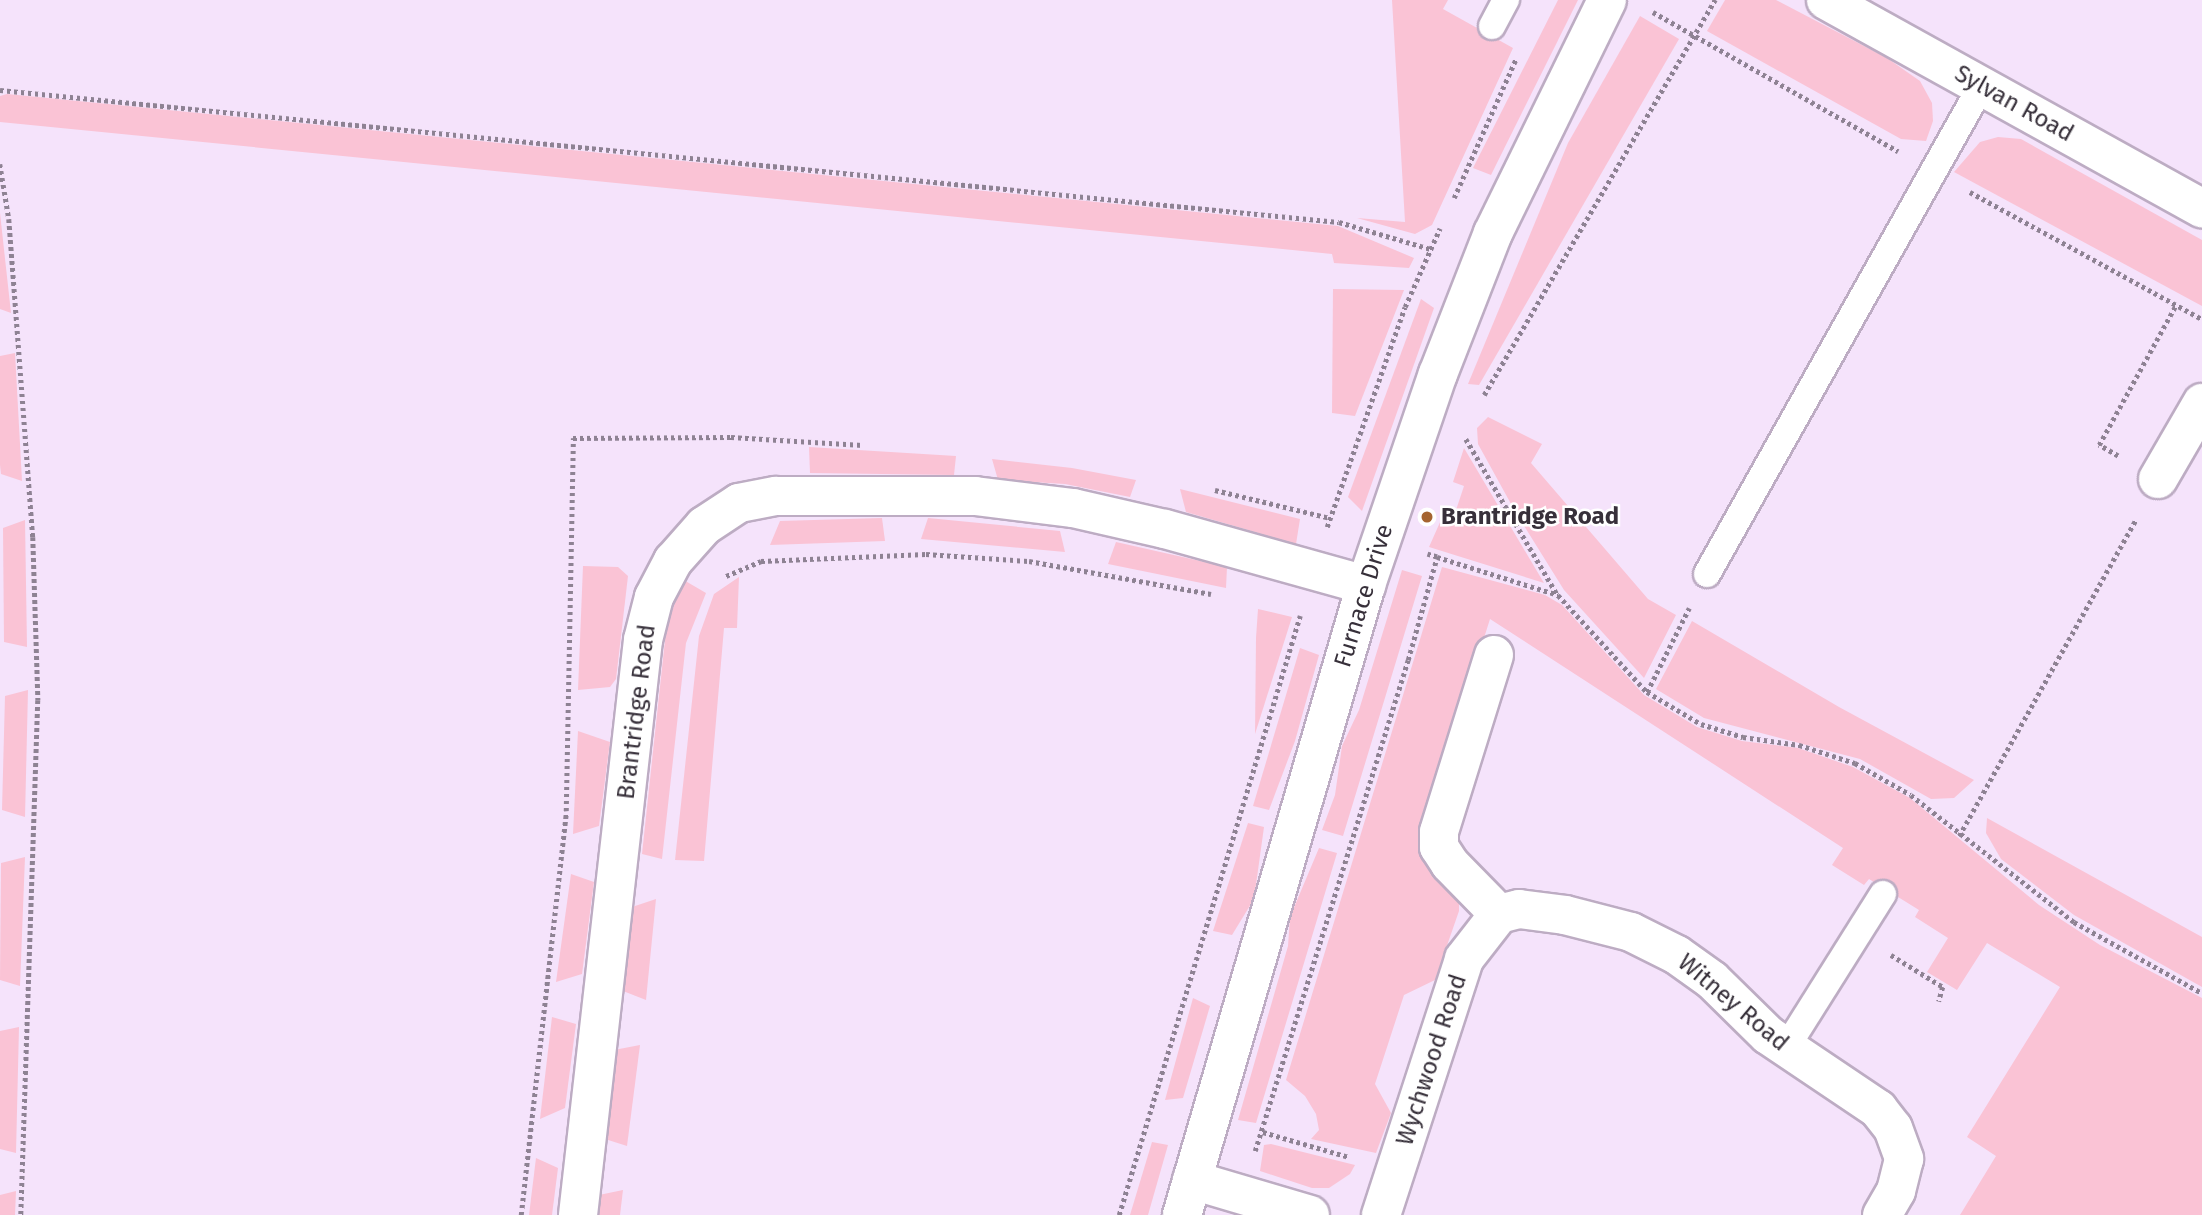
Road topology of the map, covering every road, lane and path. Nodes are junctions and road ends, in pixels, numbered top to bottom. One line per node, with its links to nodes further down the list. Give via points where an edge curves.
1 (1506, 0): 5 (lane)
2 (1607, 0): 21 (street, Furnace Drive, via 1493,233 1438,374)
3 (1715, 0): 11 (path)
4 (1826, 0): 6 (street, Sylvan Road)
5 (1492, 26)
6 (1982, 86): 9 (street, Sylvan Road); 20 (lane)
7 (0, 90): 10 (path, via 1339,222)
8 (0, 164): 40 (path, via 9,219 33,537 38,700)
9 (2202, 208)
10 (1431, 250)
11 (1482, 397)
12 (2202, 403): 15 (street)
13 (1458, 444): 24 (path, via 1462,432)
14 (876, 446): 41 (path, via 731,438 573,438 566,811)
15 (2158, 479): 29 (path)
16 (1207, 488): 17 (path)
17 (1330, 518)
18 (1421, 552): 19 (path)
19 (1437, 557): 24 (path); 36 (path)
20 (1707, 574): 28 (path)
21 (1366, 585): 39 (street, Furnace Drive); 42 (street, Brantridge Road, via 1073,508 975,496 776,496 739,503 704,526 673,561 654,597 643,640)
22 (715, 586): 23 (path, via 735,569 761,561 926,554 1029,561)
23 (1219, 596)
24 (1558, 596): 28 (path)
25 (1287, 610): 26 (path)
26 (1300, 613)
27 (1494, 655): 31 (street, via 1438,832 1439,847 1450,864)
28 (1647, 691): 29 (path, via 1701,724 1743,737 1799,745 1855,763 1911,795)
29 (1959, 836): 33 (path, via 2074,922)
30 (1883, 894): 32 (lane)
31 (1499, 914): 35 (street, Witney Road, via 1540,910 1654,942 1712,980); 37 (street, Wychwood Road, via 1484,927 1464,959)
32 (1858, 935): 34 (path, via 1943,987); 35 (lane)
33 (2202, 993)
34 (1940, 1001)
35 (1786, 1048): 45 (street, Witney Road, via 1861,1096 1893,1128 1901,1144 1903,1174)
36 (1262, 1132): 37 (path); 38 (path)
37 (1396, 1170): 44 (street, Wychwood Road)
38 (1239, 1194): 39 (street); 43 (street)
39 (1187, 1198)
40 (21, 1215)
41 (522, 1215)
42 (578, 1215)
43 (1310, 1215)
44 (1381, 1215)
45 (1881, 1215)

